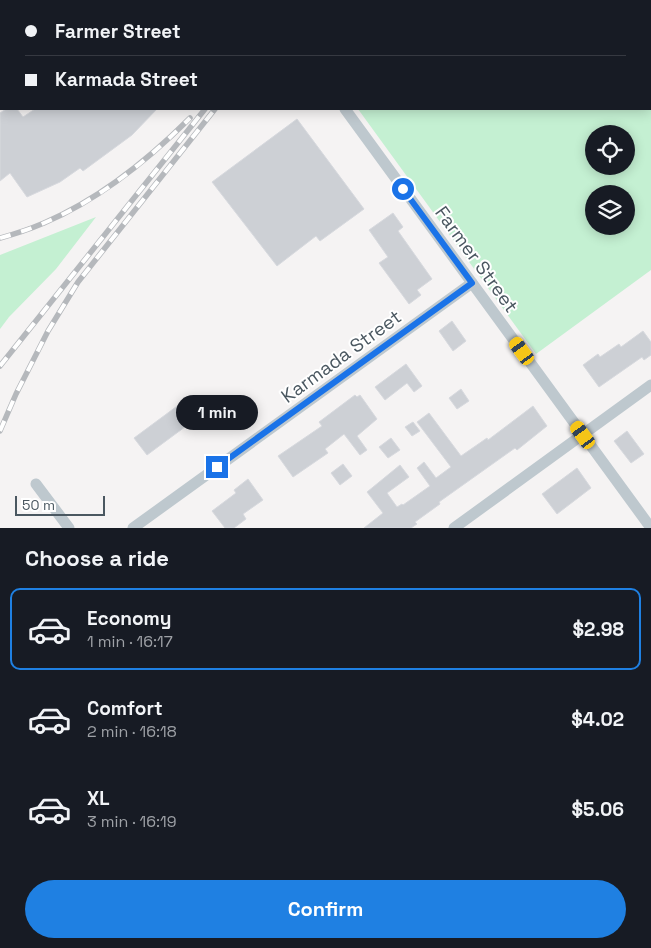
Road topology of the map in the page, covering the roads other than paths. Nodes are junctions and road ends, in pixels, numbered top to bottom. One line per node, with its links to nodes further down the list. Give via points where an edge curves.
1 (346, 110): 2 (street, Farmer Street)
2 (472, 283): 4 (street, Farmer Street); 7 (street, Karmada Street)
3 (651, 386): 4 (street)
4 (583, 435): 8 (street); 9 (street, Farmer Street)
5 (36, 484): 6 (street)
6 (69, 528)
7 (133, 528)
8 (454, 528)
9 (651, 528)

